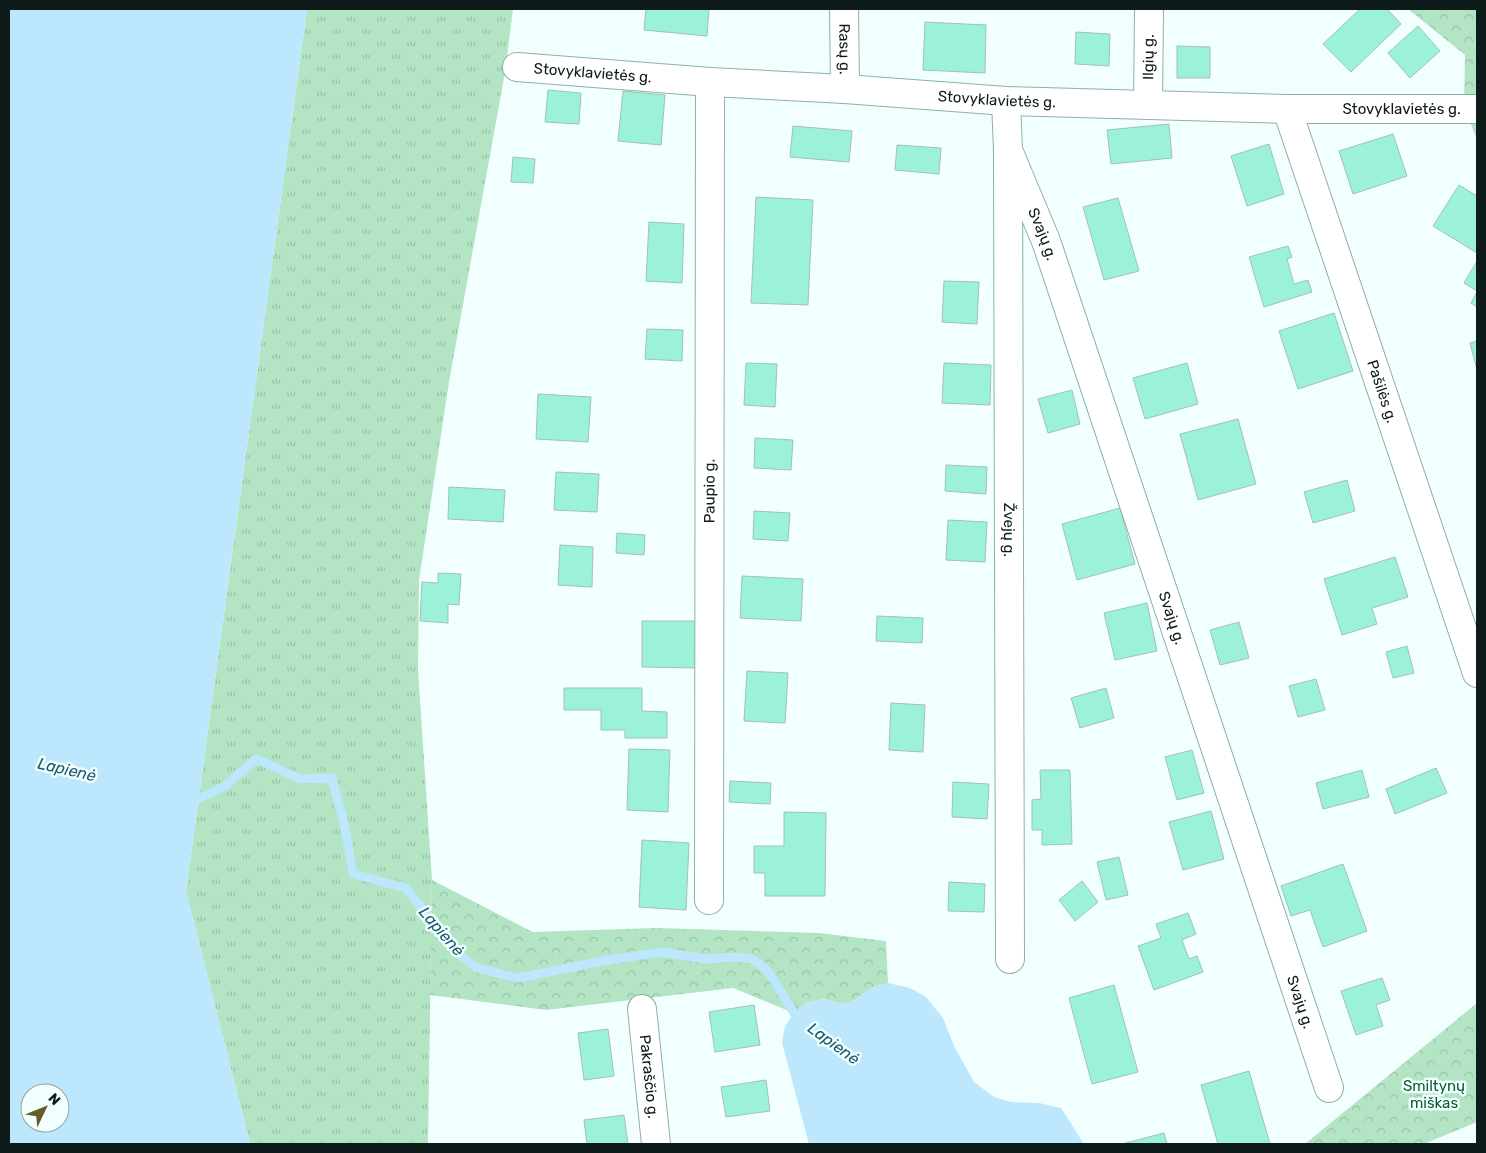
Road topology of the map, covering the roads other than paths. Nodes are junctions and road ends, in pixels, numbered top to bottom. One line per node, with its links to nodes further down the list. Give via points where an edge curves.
1 (844, 9): 5 (street, Rasų g.)
2 (1150, 9): 7 (street, Ilgių g.)
3 (517, 67): 4 (street, Stovyklavietės g.)
4 (710, 82): 5 (street, Stovyklavietės g.); 12 (street, Paupio g.)
5 (845, 89): 6 (street, Stovyklavietės g.)
6 (1006, 100): 7 (street, Stovyklavietės g.); 10 (street, Žvejų g.)
7 (1148, 106): 8 (street, Stovyklavietės g.)
8 (1287, 109): 9 (street, Stovyklavietės g.); 11 (street, Pašilės g.)
9 (1477, 109)
10 (1008, 150): 13 (street, Žvejų g.); 15 (street, Svajų g., via 1046,241)
11 (1477, 673)
12 (709, 900)
13 (1010, 959)
14 (642, 1009): 16 (street, Pakraščio g.)
15 (1329, 1088)
16 (656, 1144)

